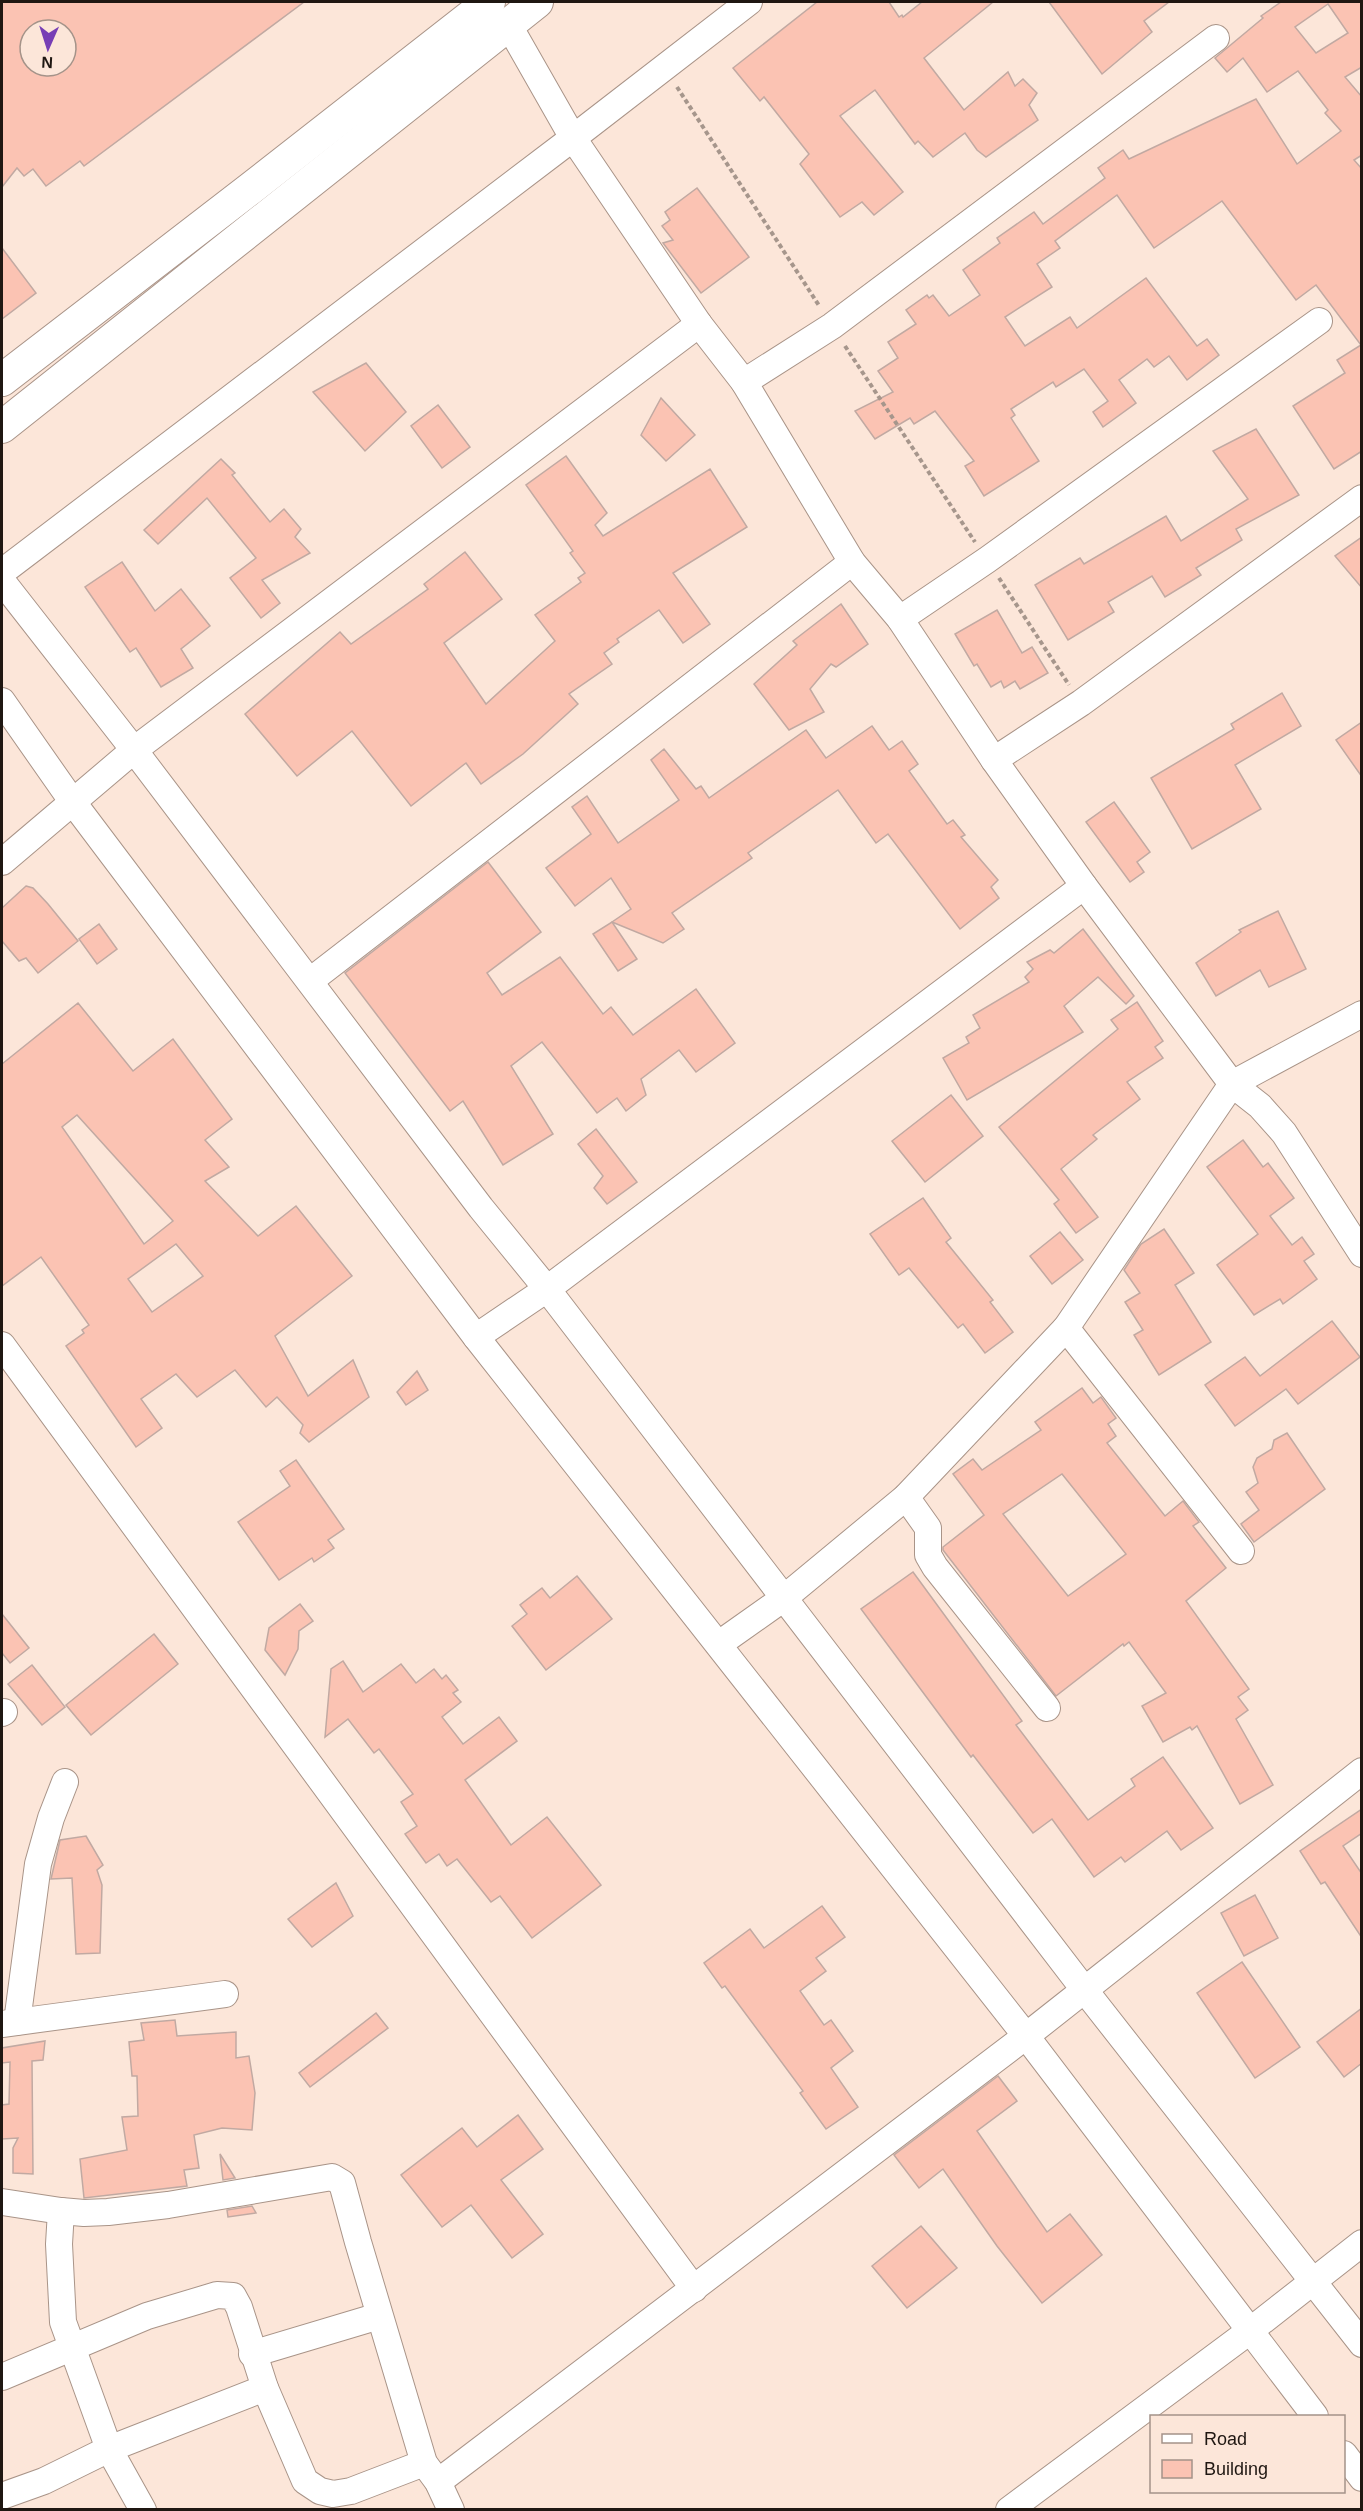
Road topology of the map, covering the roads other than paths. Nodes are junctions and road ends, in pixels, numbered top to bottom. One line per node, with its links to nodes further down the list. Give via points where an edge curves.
1 (537, 2): 3 (main road)
2 (748, 2): 5 (street)
3 (499, 13): 5 (street); 8 (main road, via 250,189); 10 (main road)
4 (1216, 38): 9 (street, via 832,326)
5 (573, 138): 7 (street); 13 (street)
6 (1319, 321): 15 (street)
7 (699, 324): 9 (street); 17 (street)
8 (2, 380)
9 (744, 382): 12 (street)
10 (2, 428)
11 (1362, 498): 18 (street, via 1081,703)
12 (852, 562): 15 (street); 22 (street)
13 (2, 572)
14 (2, 581): 17 (street)
15 (900, 619): 18 (street)
16 (2, 701): 19 (street)
17 (134, 750): 19 (street); 22 (street)
18 (994, 760): 21 (street)
19 (72, 801): 20 (street); 28 (street)
20 (2, 862)
21 (1084, 886): 24 (street); 26 (street)
22 (310, 981): 26 (street)
23 (1362, 1014): 24 (street)
24 (1232, 1084): 25 (street, via 1260,1106 1284,1133); 27 (street)
25 (1362, 1254)
26 (547, 1289): 28 (street); 32 (street)
27 (1066, 1328): 30 (street); 31 (street)
28 (476, 1337): 33 (street)
29 (2, 1345): 45 (street)
30 (906, 1497): 32 (street); 34 (street, via 928,1528 928,1555 935,1567)
31 (1241, 1551)
32 (784, 1599): 33 (street); 37 (street)
33 (719, 1644): 40 (street)
34 (1047, 1708)
35 (1362, 1771): 37 (street)
36 (65, 1782): 39 (street, via 38,1864)
37 (1083, 1988): 40 (street); 44 (street)
38 (225, 1994): 39 (street)
39 (9, 2023)
40 (1026, 2036): 45 (street); 47 (street)
41 (2, 2202): 42 (street)
42 (61, 2211): 46 (street, via 148,2208 336,2178 342,2183); 49 (street, via 60,2302 66,2334)
43 (1362, 2243): 44 (street)
44 (1312, 2281): 47 (street); 48 (street)
45 (694, 2289): 56 (street)
46 (379, 2316): 50 (street); 56 (street)
47 (1251, 2330): 53 (street); 61 (street)
48 (1362, 2344)
49 (74, 2349): 50 (street, via 147,2316 225,2295 232,2296 239,2307); 51 (street); 54 (street)
50 (252, 2354): 52 (street)
51 (2, 2377)
52 (265, 2388): 54 (street); 56 (street, via 305,2481 320,2491 333,2494)
53 (1315, 2415)
54 (110, 2449): 58 (street, via 44,2481); 59 (street)
55 (1345, 2455): 57 (street)
56 (431, 2473): 60 (street)
57 (1362, 2478)
58 (2, 2496)
59 (143, 2510)
60 (451, 2510)
61 (1009, 2510)

